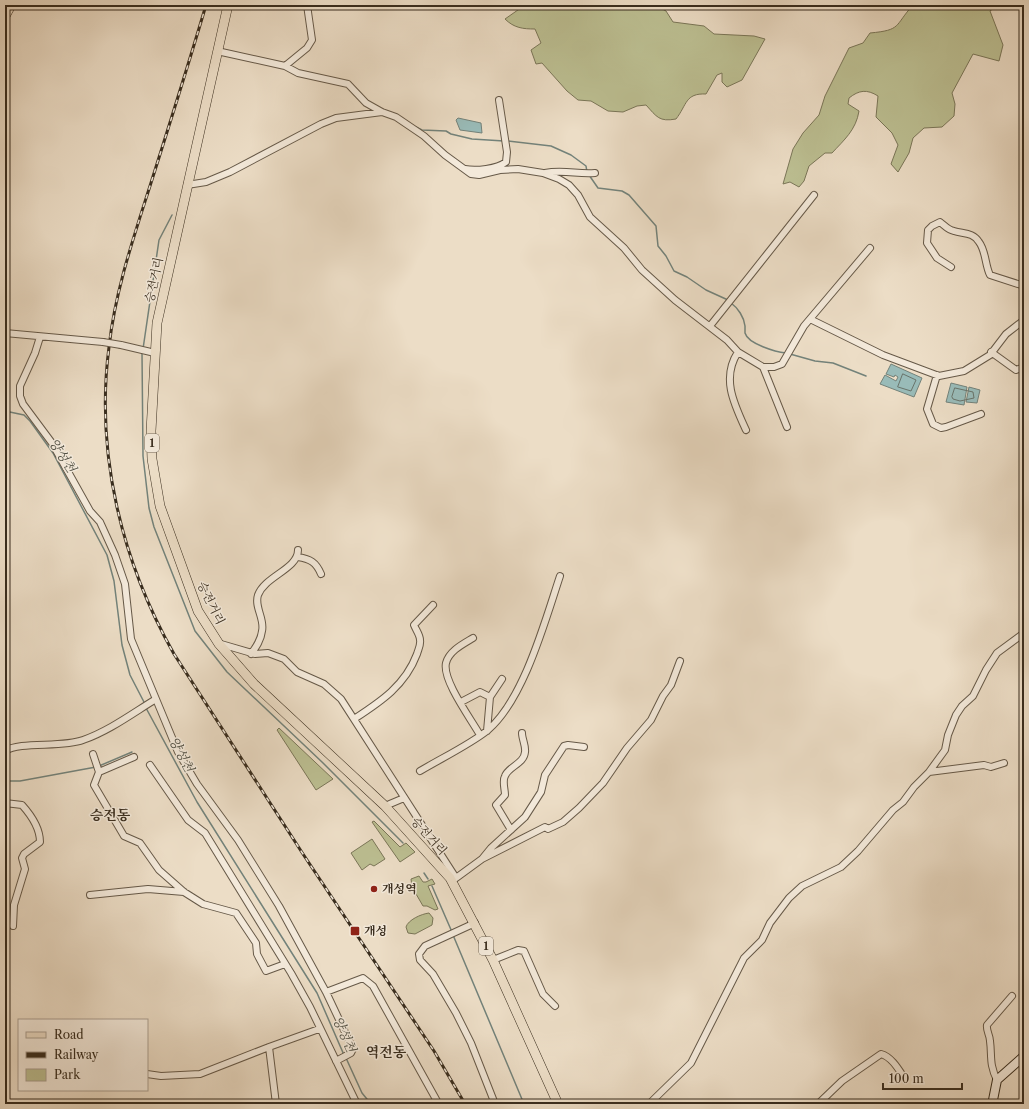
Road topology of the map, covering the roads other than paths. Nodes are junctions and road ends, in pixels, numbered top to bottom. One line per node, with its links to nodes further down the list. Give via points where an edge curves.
1 (10, 5): 4 (highway)
2 (228, 5): 5 (main road, 승전거리 / 1)
3 (307, 5): 6 (street, via 312,40)
4 (5, 14)
5 (217, 51): 6 (street); 12 (main road, 승전거리 / 1)
6 (285, 66): 8 (street, via 298,73 348,84 366,103)
7 (499, 100): 9 (street, via 507,158 503,164)
8 (382, 112): 9 (street, via 424,136); 12 (street, via 336,118 230,172 206,182)
9 (463, 169): 10 (street, via 471,174 480,175 518,169)
10 (543, 173): 11 (street, via 564,170); 19 (street, via 569,186 578,195 590,217 624,248 642,270 675,300)
11 (591, 174)
12 (187, 185): 22 (main road, 승전거리 / 1, via 157,323)
13 (814, 195): 19 (street)
14 (870, 248): 17 (street)
15 (951, 267): 16 (street, via 937,258 927,243 928,230 936,223 940,222 955,232 974,236 982,246 990,275)
16 (1024, 286)
17 (810, 319): 25 (street, via 782,364); 27 (street, via 883,355)
18 (1024, 320): 24 (street, via 1006,334)
19 (710, 326): 23 (street)
20 (5, 333): 21 (street)
21 (40, 338): 22 (street, bridge, via 103,342); 41 (street, via 36,353 20,386 20,396 23,404 52,443 90,511 100,522 115,555 125,584 131,639)
22 (147, 352): 36 (main road, 승전거리 / 1, via 153,466 160,506 198,610)
23 (738, 352): 25 (street); 30 (street, via 729,371 729,382 734,403)
24 (991, 352): 26 (street, via 1016,370); 27 (street, via 964,371)
25 (763, 367): 29 (street)
26 (1024, 368)
27 (937, 375): 28 (street, via 927,409 933,424 941,428 946,427)
28 (981, 414)
29 (787, 427)
30 (746, 430)
31 (321, 574): 37 (street, via 315,562 298,554 293,563 273,577 258,595 263,630)
32 (560, 576): 44 (street, via 527,672 505,710)
33 (433, 605): 43 (street, via 414,626 420,645 413,664 400,684 381,701)
34 (1024, 633): 55 (street, via 997,653 973,696 956,715 945,750)
35 (473, 638): 42 (street, via 457,648 446,662 447,675)
36 (218, 644): 37 (street); 58 (main road, 승전거리 / 1, via 254,684)
37 (251, 654): 43 (street, via 268,653 284,659 297,672 324,684 341,699)
38 (680, 661): 60 (street, via 671,685 651,720 627,748 603,783 579,808 562,822 548,829 545,827)
39 (502, 679): 40 (street)
40 (490, 697): 42 (street, via 480,692); 44 (street)
41 (156, 699): 48 (street, via 83,740 51,746 11,747); 70 (street, via 178,752 279,906)
42 (461, 702): 46 (street)
43 (354, 719): 56 (street)
44 (487, 731): 46 (street)
45 (522, 733): 59 (street, via 525,755 504,776 505,795 496,805)
46 (480, 735): 54 (street)
47 (584, 747): 59 (street, via 564,746 545,776 540,792 525,817)
48 (5, 751)
49 (93, 754): 53 (street)
50 (134, 757): 53 (street)
51 (1004, 763): 55 (street, via 991,767 984,765)
52 (150, 765): 64 (street, via 188,820 205,833)
53 (98, 771): 62 (street, via 94,785 124,836 140,843 159,870)
54 (420, 771)
55 (929, 772): 85 (street, via 841,867 802,886 789,898 770,923 762,940 744,958 691,1063)
56 (404, 798): 58 (street); 61 (street)
57 (5, 802): 67 (street, via 22,805 40,834 40,842 22,858 25,869 14,905)
58 (385, 806): 61 (main road, 승전거리 / 1)
59 (512, 830): 60 (street)
60 (482, 858): 61 (street)
61 (453, 878): 66 (main road, 승전거리 / 1)
62 (184, 892): 63 (street, via 148,889); 65 (street, via 203,904 236,913)
63 (90, 895)
64 (252, 911): 65 (street); 69 (street)
65 (240, 917): 69 (street, via 256,943 257,954 266,972)
66 (476, 923): 68 (main road, 승전거리 / 1); 83 (street, via 425,946 419,954 420,960 434,974 456,1013)
67 (13, 926)
68 (493, 960): 72 (street, via 518,950 524,951 543,994); 84 (main road, 승전거리 / 1)
69 (285, 964): 73 (street, via 310,1007)
70 (326, 992): 76 (street, via 353,1049 351,1053); 80 (street, via 363,978 373,986)
71 (1012, 996): 79 (street, via 987,1025 986,1030 990,1040 990,1062)
72 (555, 1006)
73 (319, 1029): 74 (street); 76 (street)
74 (269, 1047): 77 (street, via 200,1074); 81 (street)
75 (1024, 1056): 79 (street)
76 (338, 1060): 82 (street)
77 (148, 1074)
78 (905, 1078): 86 (street, via 894,1062 881,1054 842,1081)
79 (997, 1080): 87 (street)
80 (437, 1101)
81 (276, 1104)
82 (358, 1104)
83 (495, 1104)
84 (558, 1104)
85 (649, 1104)
86 (818, 1104)
87 (991, 1104)

